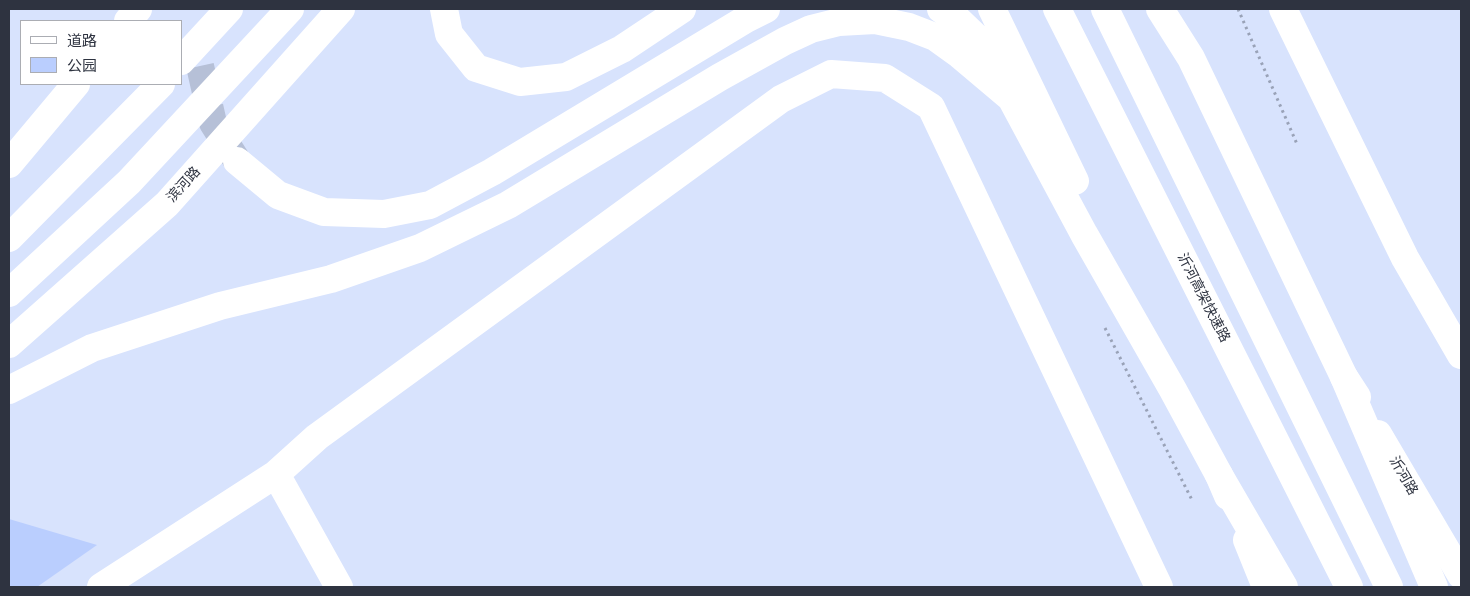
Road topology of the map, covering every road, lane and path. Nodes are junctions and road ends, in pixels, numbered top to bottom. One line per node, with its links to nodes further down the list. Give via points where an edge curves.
1 (138, 9): 17 (main road)
2 (207, 9): 19 (main road)
3 (229, 9): 19 (main road)
4 (290, 9): 27 (main road, via 129,182)
5 (341, 9): 29 (main road, 滨河路, via 167,204)
6 (444, 9): 7 (main road, via 449,34 476,68 520,82 566,77 622,49)
7 (682, 9)
8 (766, 9): 24 (main road, via 492,172 430,205 384,214 324,212 278,195)
9 (942, 9): 22 (main road, via 978,39)
10 (992, 9): 33 (main road)
11 (1058, 9): 43 (main road, 沂河高架快速路)
12 (1105, 9): 44 (main road)
13 (1160, 9): 18 (main road)
14 (1173, 9): 18 (main road)
15 (1238, 9): 23 (path)
16 (1284, 9): 30 (main road, via 1405,258)
17 (129, 20)
18 (1191, 58): 31 (main road)
19 (191, 64)
20 (75, 85): 25 (main road)
21 (158, 87): 26 (main road)
22 (1011, 98): 32 (main road, via 960,54 909,27 874,20 839,22 811,29 720,77 508,205 420,248 331,279 220,306 92,348); 33 (main road)
23 (1297, 144)
24 (237, 161)
25 (9, 164)
26 (9, 238)
27 (9, 293)
28 (1102, 322): 36 (path)
29 (9, 344)
30 (1461, 355)
31 (1344, 377): 37 (main road, 沂河路); 45 (main road)
32 (9, 390)
33 (1173, 390): 35 (main road)
34 (276, 474): 38 (main road); 39 (main road); 40 (main road, via 318,437 782,99 831,74 885,78 931,107)
35 (1219, 475): 41 (main road); 42 (main road)
36 (1192, 500)
37 (1461, 575)
38 (101, 587)
39 (339, 587)
40 (1159, 587)
41 (1266, 587)
42 (1284, 587)
43 (1349, 587)
44 (1389, 587)
45 (1434, 587)

